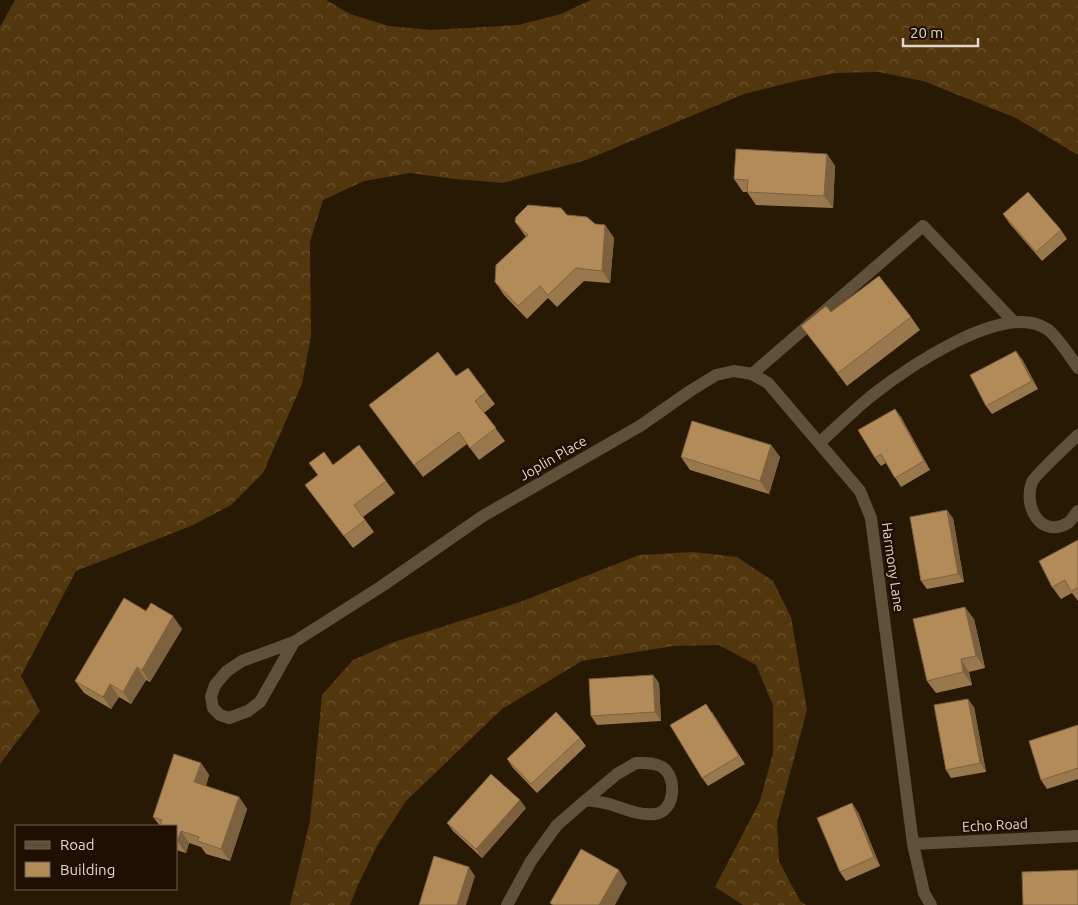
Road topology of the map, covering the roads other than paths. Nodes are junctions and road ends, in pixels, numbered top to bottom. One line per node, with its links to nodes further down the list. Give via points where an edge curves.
1 (1014, 322): 2 (street, via 1048,330); 3 (street, via 923,226); 5 (street, via 987,328 957,341 914,366 870,397)
2 (1078, 368)
3 (752, 374): 5 (street, Joplin Place, via 768,383); 7 (street, Joplin Place, via 734,370 716,375 640,426 483,516)
4 (1078, 435): 6 (street, via 1032,481 1030,499 1032,512 1040,523 1052,527 1069,522)
5 (818, 444): 10 (street, Harmony Lane, via 860,491 871,518)
6 (1078, 511)
7 (294, 642): 7 (street, Joplin Place, via 242,661 227,671 214,685 210,697 213,708 229,718 260,702)
8 (586, 800): 8 (street, via 636,763 651,762 664,768 672,783 672,799 656,815); 11 (street, via 557,825 531,860)
9 (1078, 836): 10 (street, Echo Road)
10 (913, 844): 12 (street, Harmony Lane, via 924,893)
11 (507, 905)
12 (931, 905)

